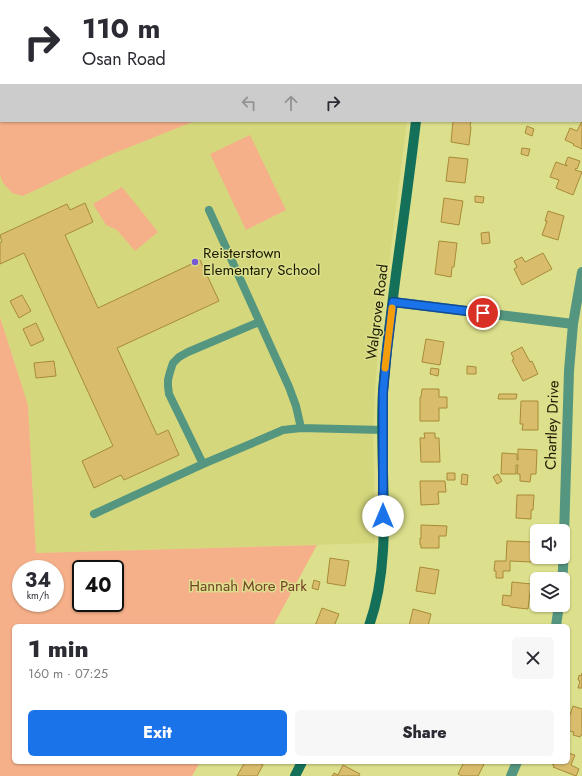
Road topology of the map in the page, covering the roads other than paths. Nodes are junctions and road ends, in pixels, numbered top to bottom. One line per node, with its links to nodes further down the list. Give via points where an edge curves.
1 (416, 122): 4 (street, Walgrove Road)
2 (209, 210): 5 (lane)
3 (582, 272): 6 (street, Chartley Drive)
4 (393, 302): 6 (street); 8 (street, Walgrove Road, via 383,393)
5 (259, 322): 7 (lane, via 296,406); 9 (lane, via 188,352 173,363 168,380 169,394)
6 (574, 324): 11 (street, Chartley Drive, via 569,371)
7 (301, 428): 8 (lane); 9 (lane, via 283,430)
8 (383, 430): 13 (street, Walgrove Road, via 384,545 380,581)
9 (203, 464): 10 (lane)
10 (94, 514)
11 (563, 572)
12 (558, 612): 14 (street)
13 (370, 624)
14 (556, 624)
15 (301, 764): 17 (street)
16 (516, 764): 18 (street)
17 (295, 776)
18 (511, 776)

